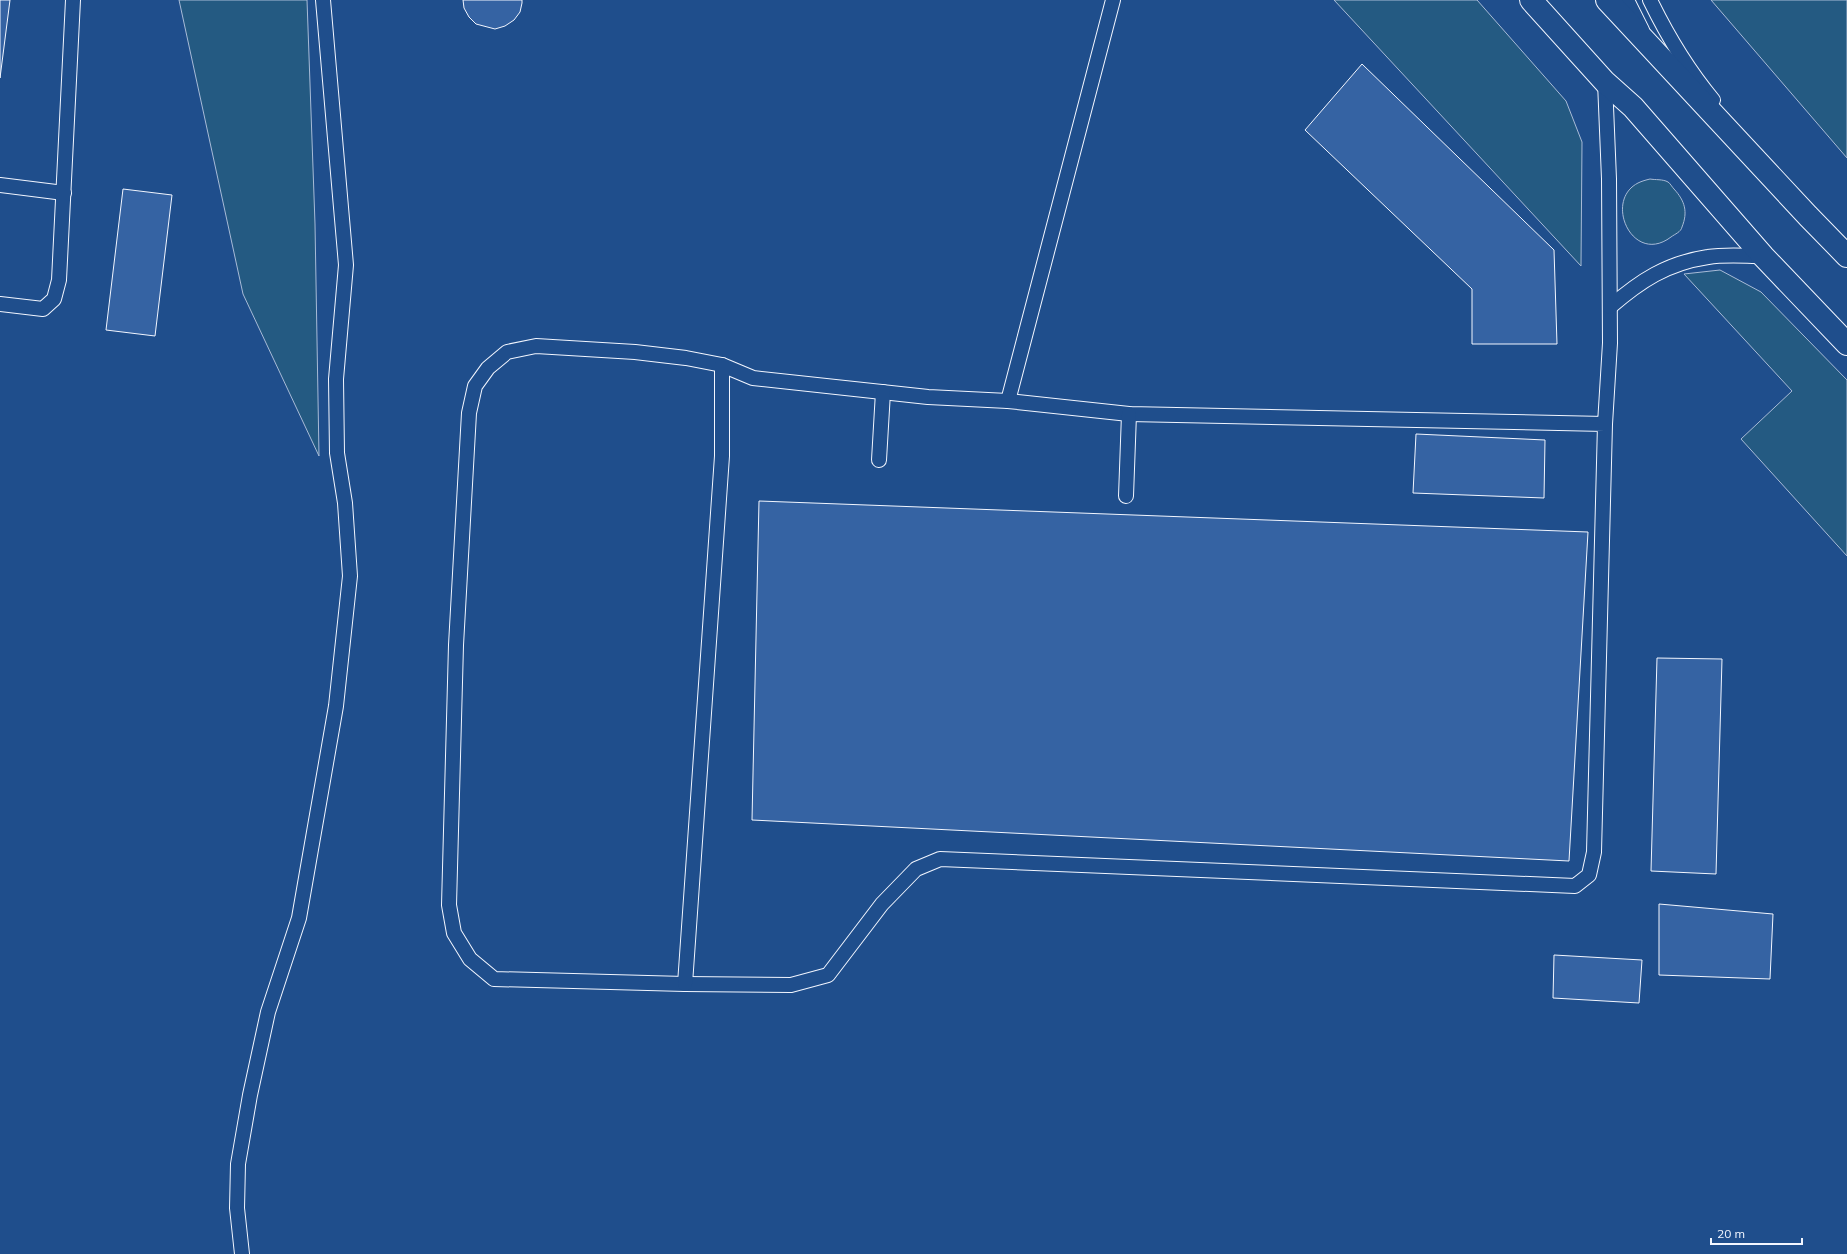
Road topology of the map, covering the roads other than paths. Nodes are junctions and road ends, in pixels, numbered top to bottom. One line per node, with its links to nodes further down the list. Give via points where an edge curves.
1 (73, 0): 11 (lane)
2 (322, 0): 26 (lane, via 346,265 336,379 337,453 345,503 350,576 336,706 299,918 268,1012 238,1164 237,1208)
3 (1114, 0): 20 (lane)
4 (1531, 0): 9 (highway)
5 (1607, 0): 8 (highway)
6 (1627, 0): 8 (lane)
7 (1650, 0): 12 (lane, via 1661,22 1703,87)
8 (1650, 46): 12 (highway)
9 (1605, 82): 13 (highway, via 1633,107); 16 (lane)
10 (0, 185): 11 (lane)
11 (64, 193): 15 (lane, via 59,280 54,299 43,309)
12 (1808, 216): 14 (highway)
13 (1763, 256): 16 (lane, via 1708,256 1667,268 1635,285); 17 (highway)
14 (1847, 256)
15 (0, 304)
16 (1610, 307): 22 (lane)
17 (1847, 344)
18 (722, 366): 19 (lane, via 753,378); 25 (lane, via 722,456); 25 (lane, via 686,358 636,352 536,346 508,352 488,368 475,386 469,413 455,692 449,905 454,933 470,959 494,979)
19 (883, 392): 20 (lane, via 928,397); 23 (lane)
20 (1008, 400): 21 (lane)
21 (1129, 414): 22 (lane); 24 (lane)
22 (1605, 424): 25 (lane, via 1594,852 1589,875 1575,886 940,859 916,869 882,904 828,975 791,985)
23 (879, 460)
24 (1126, 496)
25 (685, 984)
26 (242, 1254)

